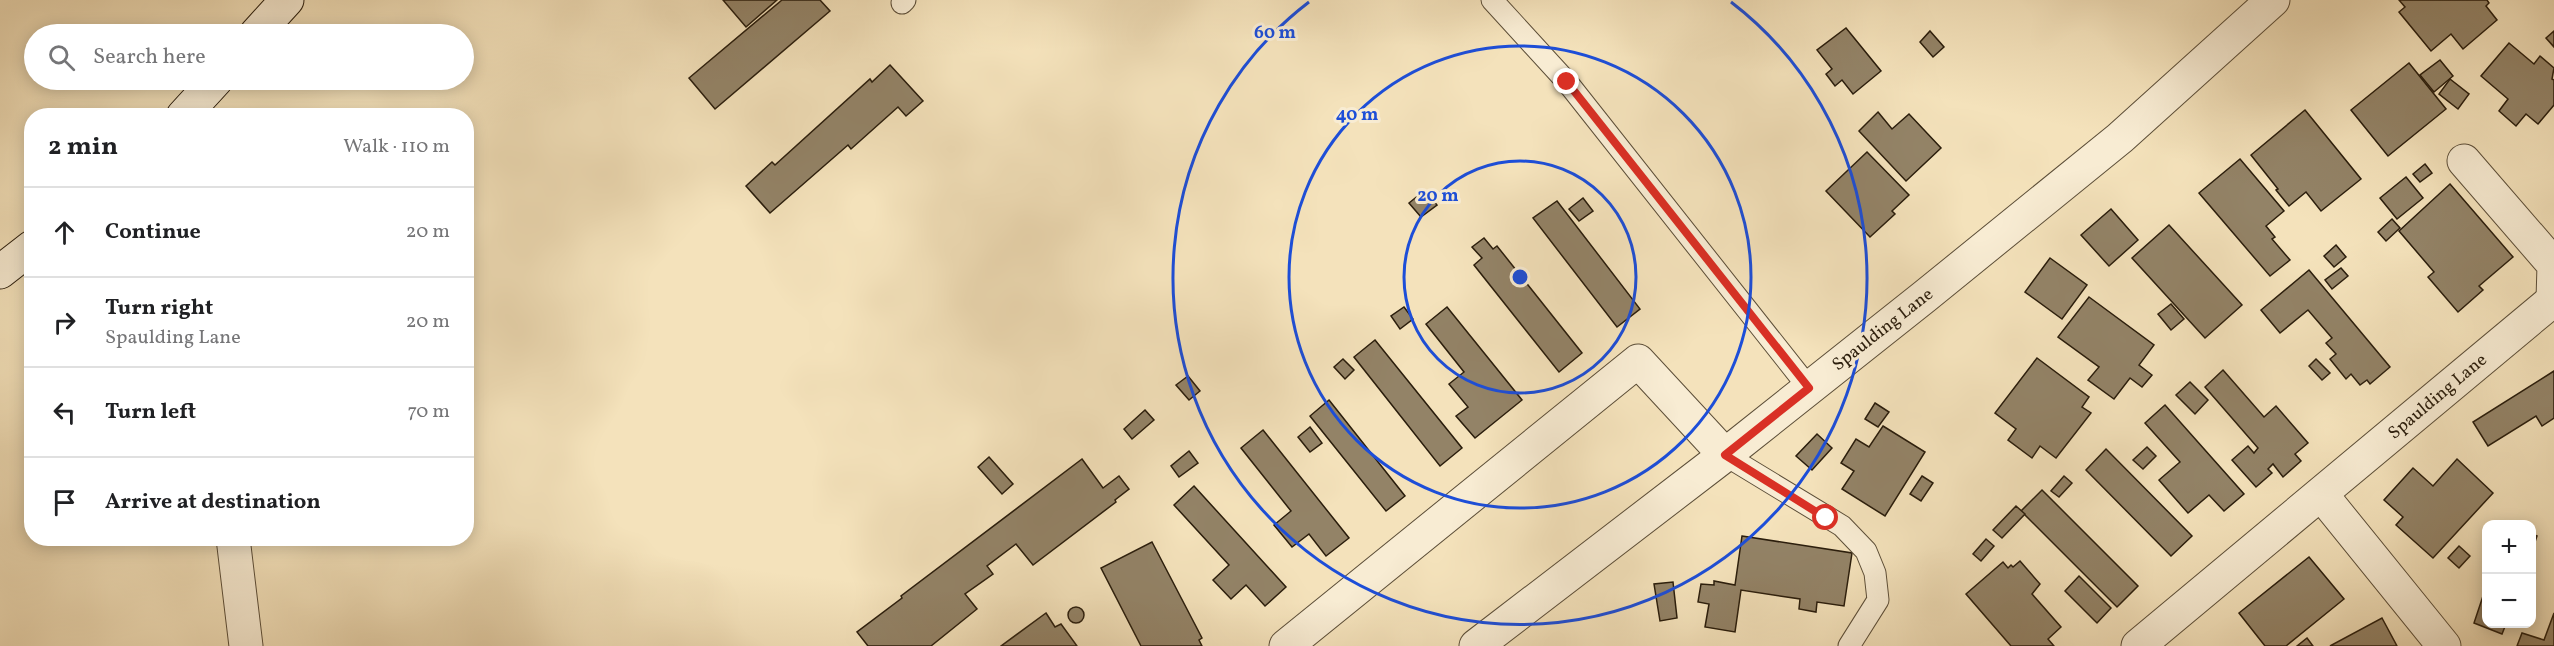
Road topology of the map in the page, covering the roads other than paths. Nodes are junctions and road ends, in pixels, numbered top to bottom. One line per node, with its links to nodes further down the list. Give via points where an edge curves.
1 (287, 0): 4 (street)
2 (1492, 0): 11 (lane, via 1567,82)
3 (2273, 0): 11 (street, Spaulding Lane, via 2120,138)
4 (265, 24)
5 (207, 90): 6 (street)
6 (190, 108)
7 (2464, 161): 10 (street, via 2554,265)
8 (24, 253): 9 (street)
9 (0, 272)
10 (2554, 301): 13 (street, Spaulding Lane)
11 (1809, 388): 12 (street, Spaulding Lane)
12 (1725, 455): 15 (street, Spaulding Lane); 17 (street, via 1638,362); 18 (lane, via 1842,526 1866,551 1875,573 1878,600)
13 (2321, 494): 19 (street, Spaulding Lane); 20 (street)
14 (234, 546): 16 (street)
15 (1480, 645)
16 (246, 646)
17 (1286, 646)
18 (1849, 646)
19 (2138, 646)
20 (2444, 646)

